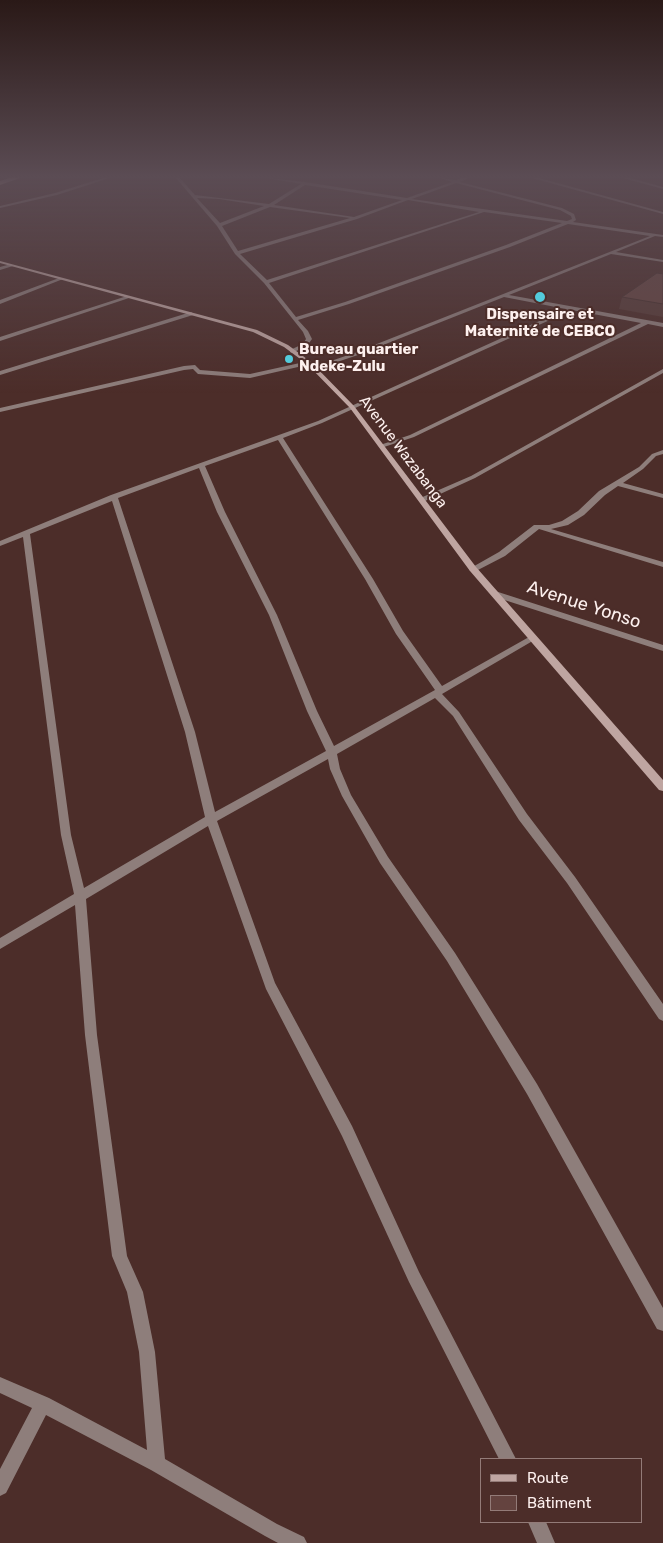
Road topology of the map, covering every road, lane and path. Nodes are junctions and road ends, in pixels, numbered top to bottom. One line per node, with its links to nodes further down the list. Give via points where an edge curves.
1 (234, 249): 6 (street)
2 (250, 249): 6 (street)
3 (369, 249): 13 (street)
4 (500, 249): 19 (street)
5 (621, 249): 7 (street)
6 (237, 253): 13 (street)
7 (611, 253): 9 (street); 14 (street)
8 (0, 262): 10 (main road, Avenue Wazabanga)
9 (663, 262)
10 (11, 265): 11 (street); 12 (main road, Avenue Wazabanga)
11 (0, 269)
12 (61, 279): 15 (main road, Avenue Wazabanga); 16 (street)
13 (266, 282): 19 (street)
14 (505, 296): 17 (street); 24 (street, via 356,354)
15 (129, 297): 18 (main road, Avenue Wazabanga); 22 (street)
16 (0, 302)
17 (570, 309): 20 (street); 27 (street)
18 (191, 314): 23 (main road, Avenue Wazabanga, via 255,331); 26 (street)
19 (295, 319): 23 (street, via 309,339)
20 (646, 322): 21 (street); 30 (street, via 412,436)
21 (663, 325)
22 (0, 339)
23 (292, 351): 24 (main road, Avenue Wazabanga)
24 (312, 366): 27 (main road, Avenue Wazabanga); 28 (street, via 250,376 184,368)
25 (663, 370): 36 (street, via 473,477)
26 (0, 373)
27 (352, 407): 29 (street); 30 (main road, Avenue Wazabanga)
28 (0, 410)
29 (280, 438): 32 (street); 45 (street)
30 (382, 446): 36 (main road, Avenue Wazabanga)
31 (663, 452): 33 (street)
32 (201, 466): 35 (street); 46 (street, via 273,615)
33 (616, 483): 34 (street); 37 (street, via 582,513 565,523)
34 (663, 496)
35 (114, 497): 38 (street); 48 (street, via 190,732)
36 (422, 499): 41 (main road, Avenue Wazabanga)
37 (538, 527): 40 (street); 41 (street, via 502,554)
38 (26, 534): 39 (street); 49 (street, via 66,835)
39 (0, 544)
40 (663, 565)
41 (473, 569): 42 (main road, Avenue Wazabanga)
42 (495, 594): 43 (main road, Avenue Wazabanga); 44 (street, Avenue Yonso)
43 (532, 639): 45 (street); 47 (main road, Avenue Wazabanga)
44 (663, 648)
45 (439, 692): 46 (street); 51 (street)
46 (332, 752): 48 (street); 52 (street, via 335,769 347,796 384,860 451,957 527,1081)
47 (663, 787)
48 (211, 818): 49 (street); 55 (street, via 270,985 347,1131 414,1277)
49 (80, 896): 50 (street); 56 (street, via 91,1035 120,1256 135,1292 147,1352)
50 (0, 944)
51 (663, 1015)
52 (663, 1323)
53 (0, 1385): 54 (street)
54 (43, 1404): 56 (street); 57 (street)
55 (507, 1458)
56 (157, 1464): 59 (street)
57 (0, 1487)
58 (537, 1523): 60 (street)
59 (298, 1543)
60 (546, 1543)

